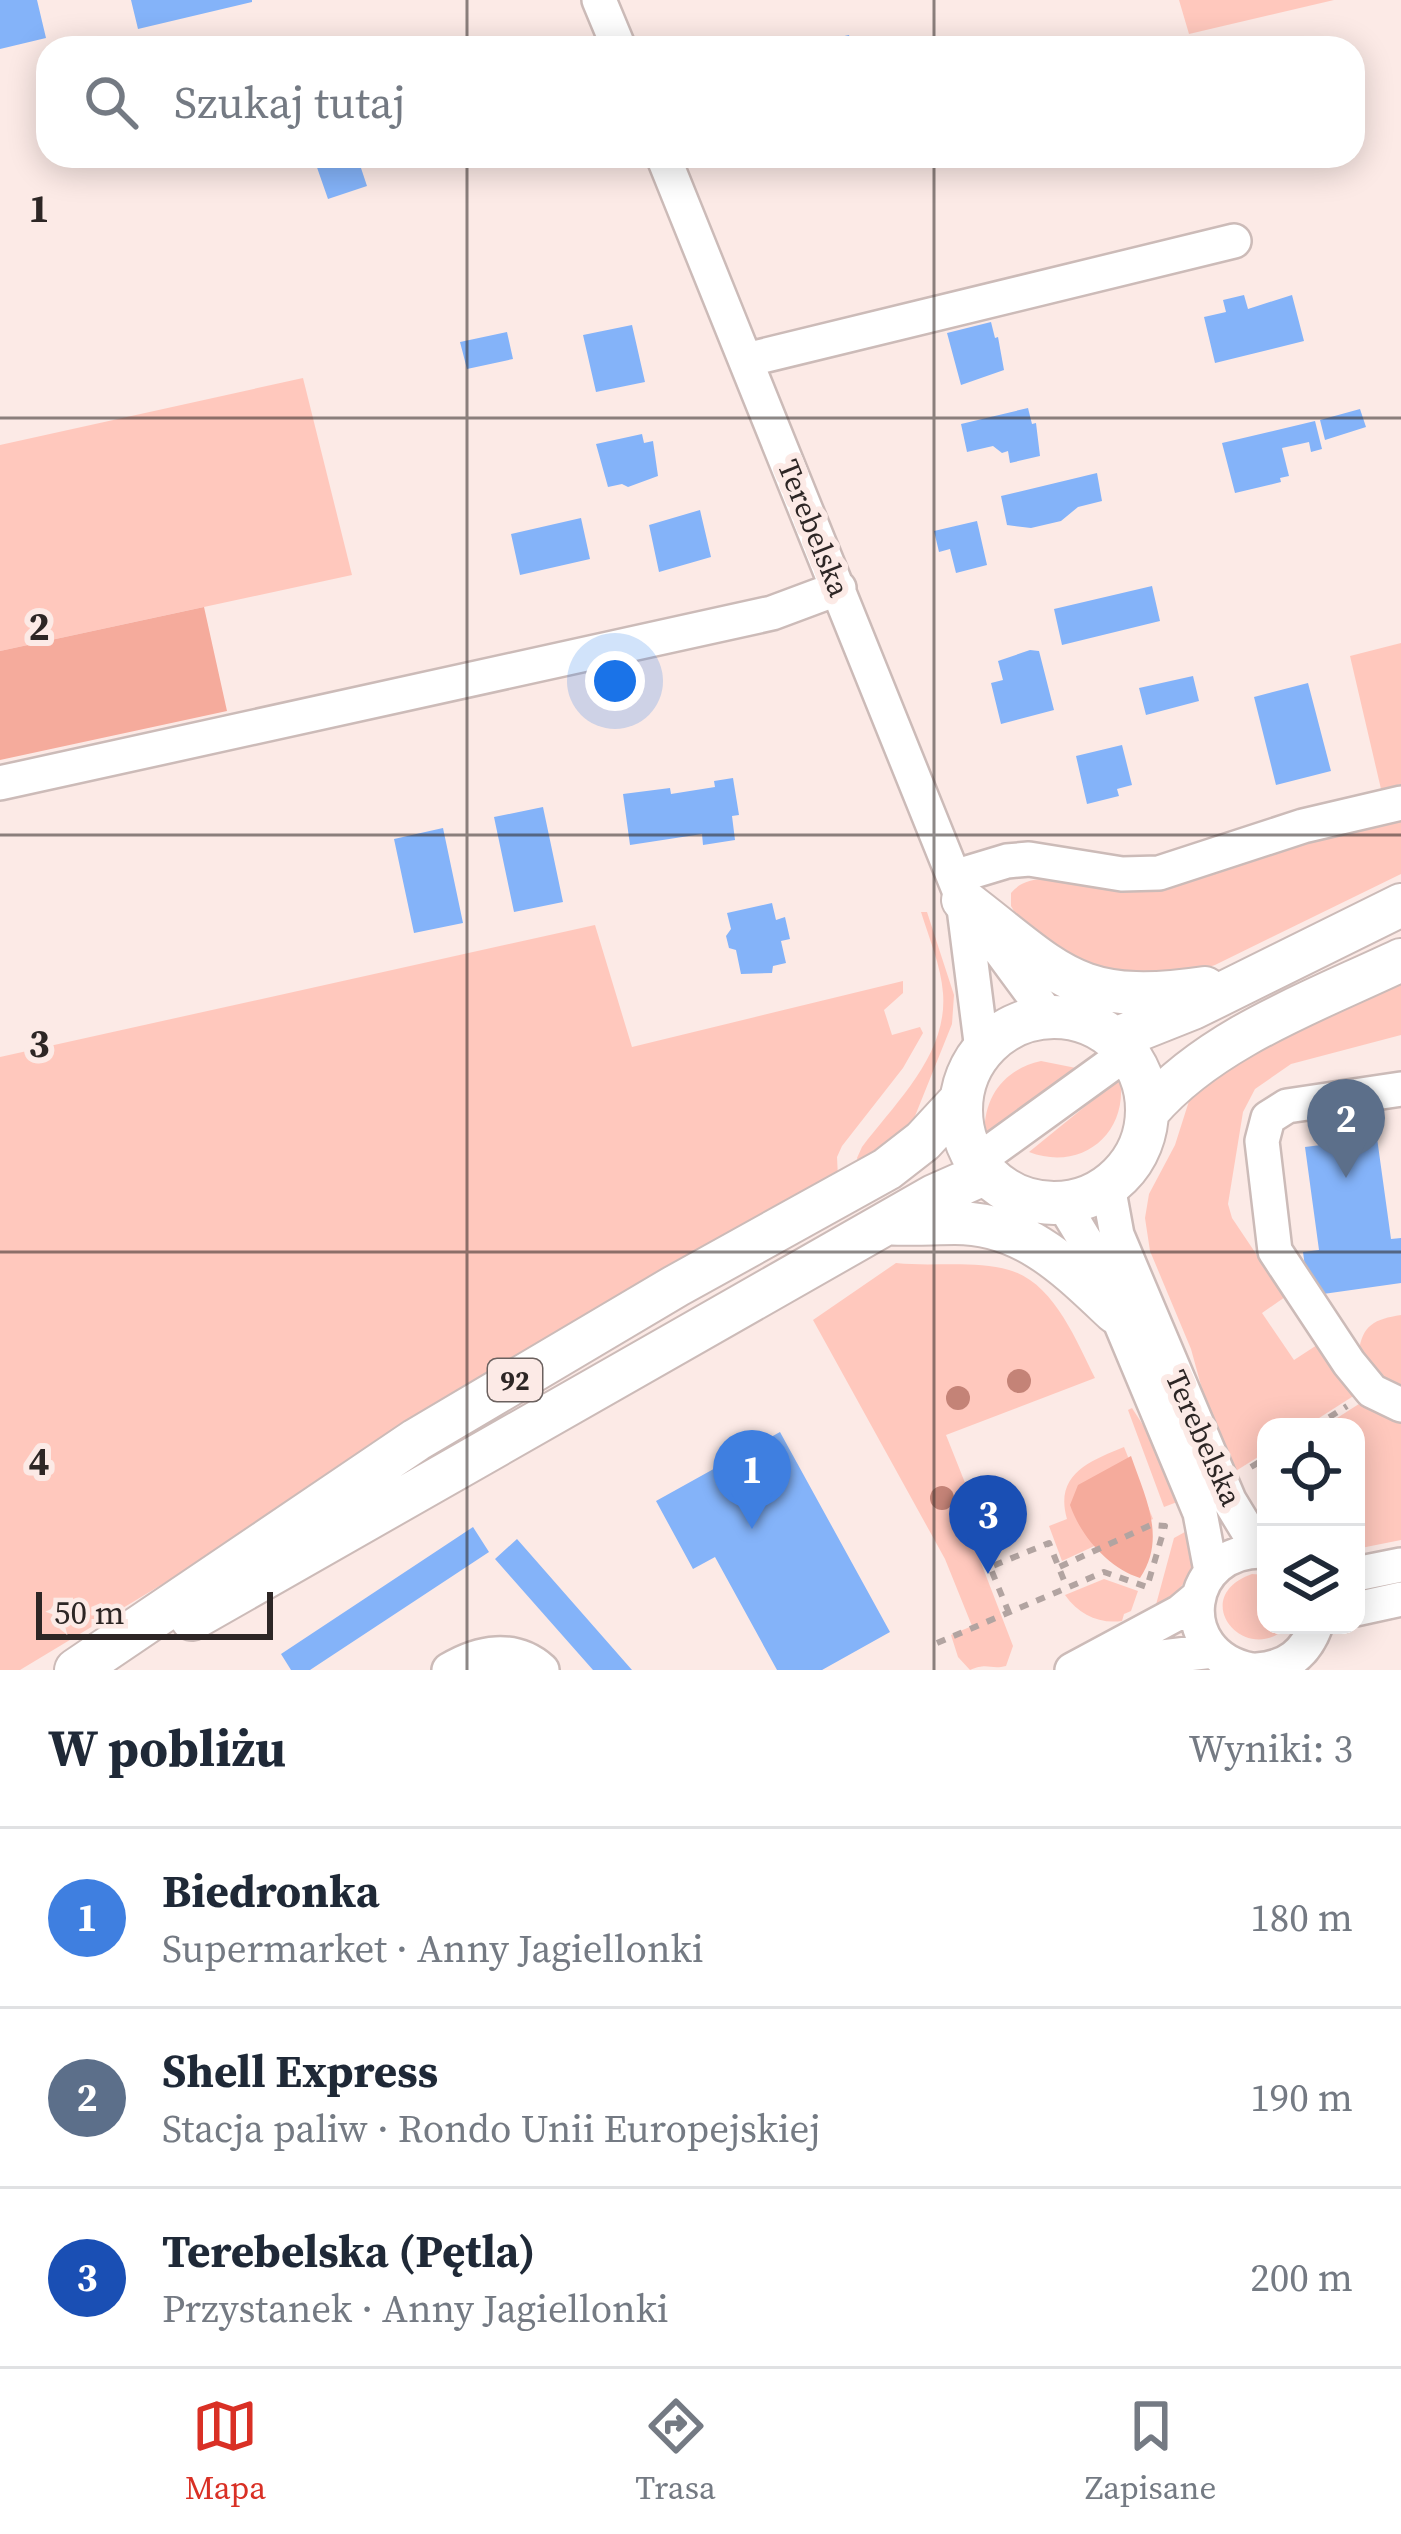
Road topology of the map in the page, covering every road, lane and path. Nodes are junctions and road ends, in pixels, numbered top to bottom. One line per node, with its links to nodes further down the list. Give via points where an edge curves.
1 (599, 0): 2 (street)
2 (614, 36)
3 (668, 168): 5 (street, Terebelska)
4 (1234, 241): 5 (street)
5 (746, 360): 6 (street, Terebelska)
6 (839, 588): 7 (street, via 772,613); 9 (street, Terebelska)
7 (0, 783)
8 (1401, 802): 9 (street, via 1159,873 1007,860)
9 (958, 889): 12 (main road, via 1050,970 1098,989 1138,995); 13 (street, Terebelska); 15 (street, Terebelska)
10 (1401, 905): 12 (main road)
11 (1401, 960): 18 (main road, via 1213,1054)
12 (1242, 983): 14 (main road)
13 (1050, 1018): 14 (main road, via 1087,1023); 15 (main road, via 1015,1026)
14 (1121, 1046): 18 (main road); 19 (street)
15 (982, 1050): 17 (main road, 92)
16 (1401, 1089): 24 (street, via 1287,1106 1268,1118 1262,1142 1275,1250 1349,1363 1372,1391)
17 (959, 1102): 19 (main road, via 961,1129); 39 (main road, 92, via 887,1168 416,1440)
18 (1150, 1110): 20 (main road, via 1142,1149)
19 (981, 1168): 21 (main road, via 1019,1195); 22 (main road, 92)
20 (1108, 1186): 21 (main road); 25 (street, Terebelska, via 1117,1235 1228,1500)
21 (1062, 1202): 23 (street, Terebelska)
22 (887, 1223): 23 (main road, via 1010,1231 1054,1256); 40 (main road, 92)
23 (1115, 1312): 30 (street, Terebelska, via 1199,1513)
24 (1401, 1405)
25 (1257, 1540)
26 (1257, 1551): 30 (street, via 1234,1554)
27 (1401, 1565): 29 (street)
28 (1059, 1567): 31 (path); 31 (path, via 1165,1526 1147,1587 1104,1572); 34 (path, via 1049,1543 991,1567)
29 (1365, 1572)
30 (1204, 1584): 37 (street, Terebelska, via 1198,1626); 38 (street, via 1180,1612)
31 (1067, 1588): 34 (path)
32 (1401, 1598): 33 (street)
33 (1365, 1607)
34 (1009, 1613): 35 (path)
35 (937, 1642)
36 (1307, 1649): 43 (street)
37 (1213, 1651): 38 (street); 43 (street)
38 (1077, 1668)
39 (76, 1670)
40 (102, 1670)
41 (449, 1670): 42 (street, via 473,1656 508,1653)
42 (542, 1670)
43 (1254, 1670)

